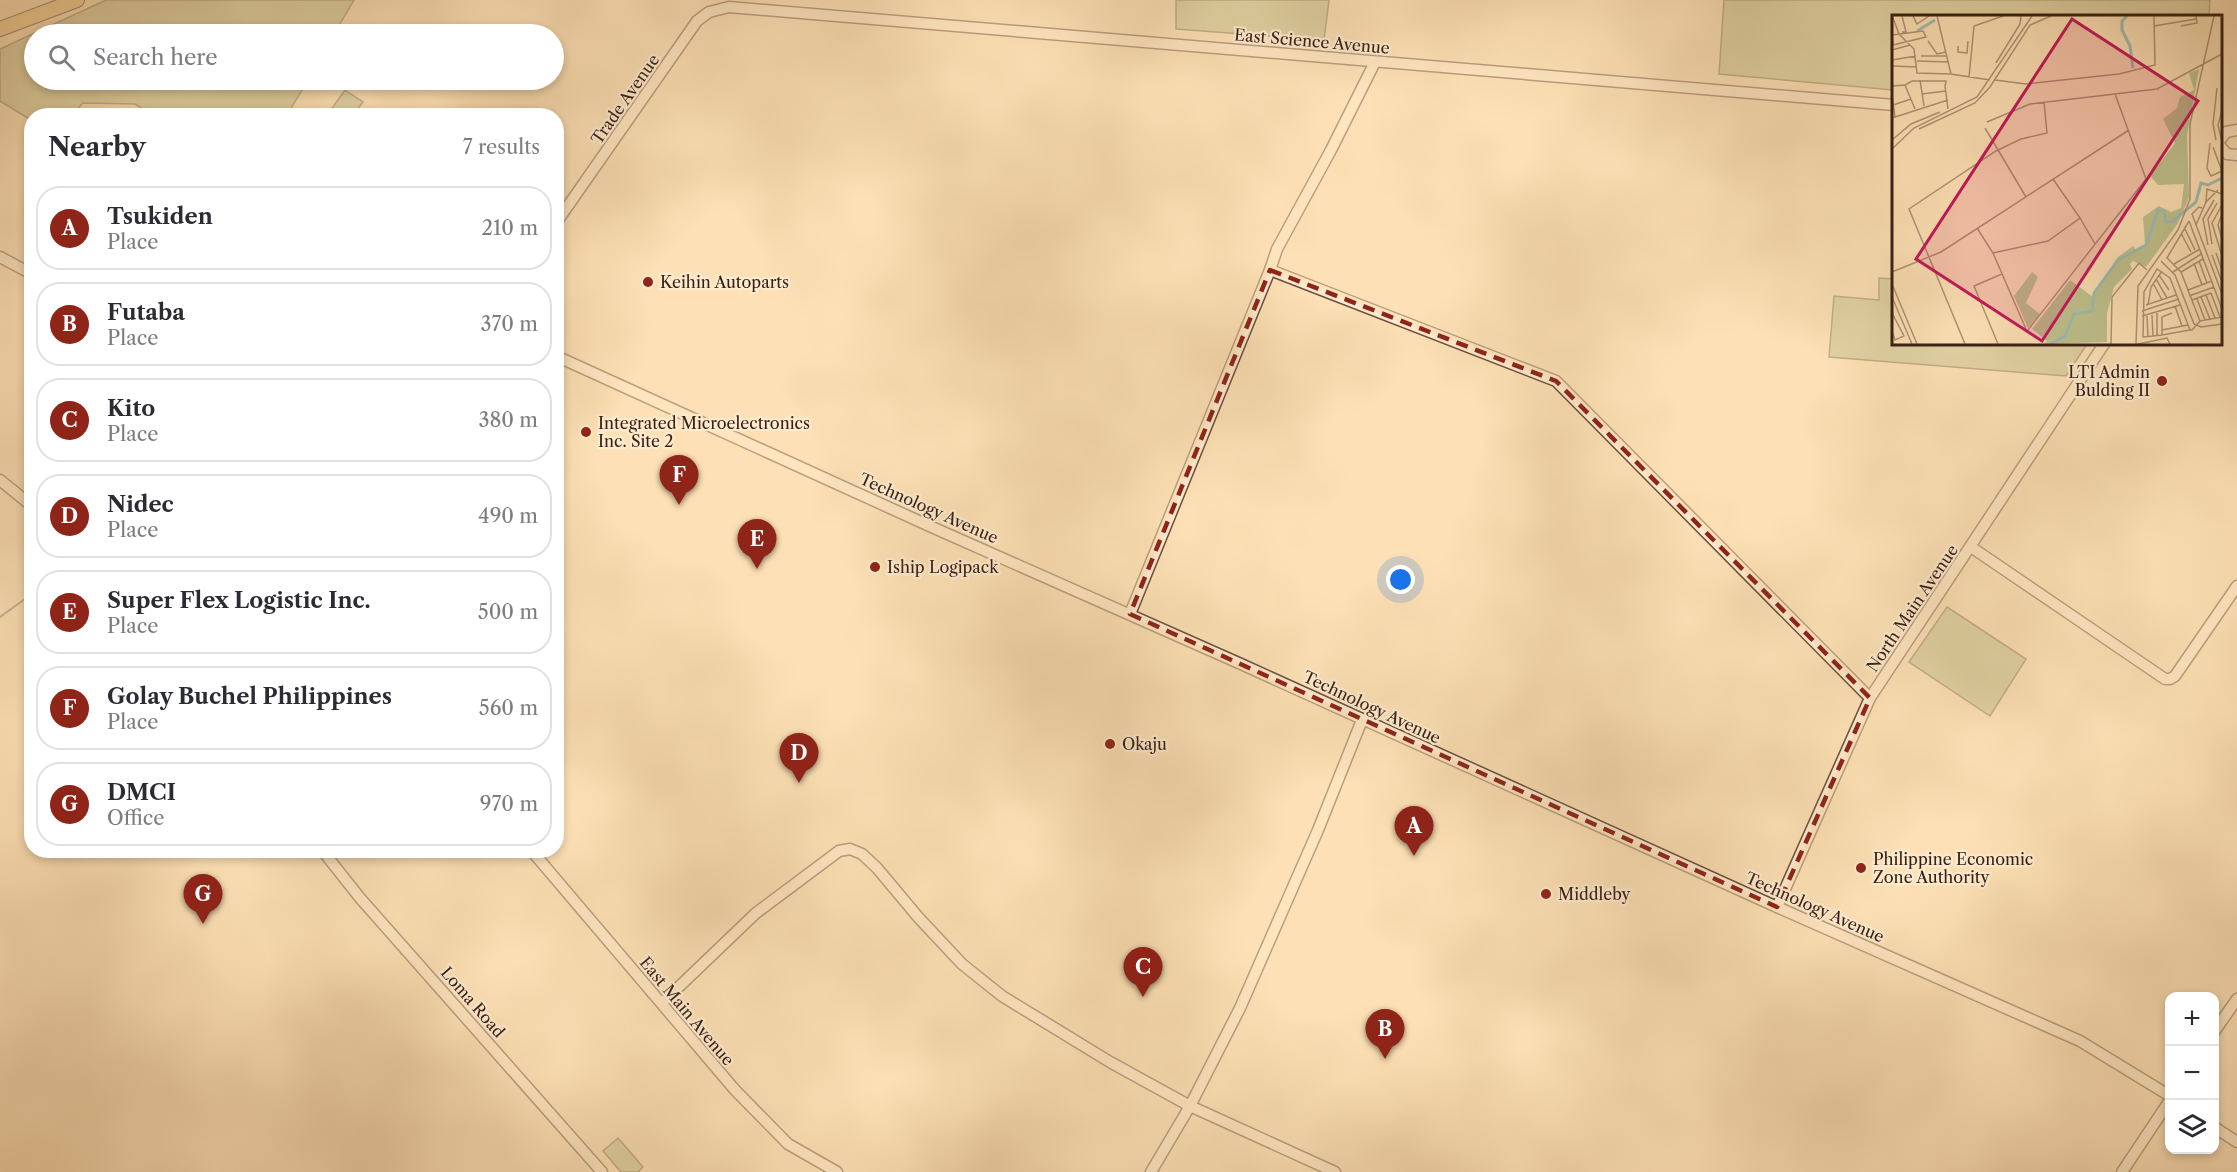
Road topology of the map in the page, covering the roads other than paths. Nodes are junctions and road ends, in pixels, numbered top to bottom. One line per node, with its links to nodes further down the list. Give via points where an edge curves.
1 (77, 0): 3 (main road)
2 (729, 7): 4 (street, East Science Avenue); 10 (street, Trade Avenue, via 709,12 697,21)
3 (0, 29)
4 (1375, 62): 5 (street, East Science Avenue); 13 (street, via 1277,249)
5 (1892, 105)
6 (2237, 130): 7 (street)
7 (2222, 135)
8 (2222, 153): 9 (street)
9 (2237, 155)
10 (564, 212)
11 (0, 256): 12 (street)
12 (24, 270)
13 (1270, 270): 20 (street); 21 (street, via 1556,381)
14 (2103, 345): 18 (street, North Main Avenue)
15 (564, 361): 20 (street, Technology Avenue)
16 (0, 480): 17 (street)
17 (24, 500)
18 (1971, 548): 19 (street, via 2165,679 2175,676); 21 (street, North Main Avenue)
19 (2237, 586)
20 (1130, 614): 22 (street, Technology Avenue)
21 (1870, 698): 25 (street, North Main Avenue)
22 (1362, 720): 25 (street, Technology Avenue); 31 (street, via 1240,1008)
23 (328, 858): 34 (street, Loma Road)
24 (538, 858): 27 (street, East Main Avenue)
25 (1777, 907): 29 (street, Technology Avenue, via 2080,1041)
26 (2237, 999): 28 (street)
27 (662, 1003): 31 (street, via 756,914 839,851 850,849 878,868 962,964 1002,996 1102,1058); 35 (street, East Main Avenue, via 735,1090 788,1144)
28 (2219, 1025)
29 (2165, 1095)
30 (2168, 1100): 38 (street)
31 (1190, 1106): 36 (street); 37 (street)
32 (2219, 1130): 33 (street)
33 (2237, 1142)
34 (602, 1172)
35 (837, 1172)
36 (1151, 1172)
37 (1335, 1172)
38 (2122, 1172)

